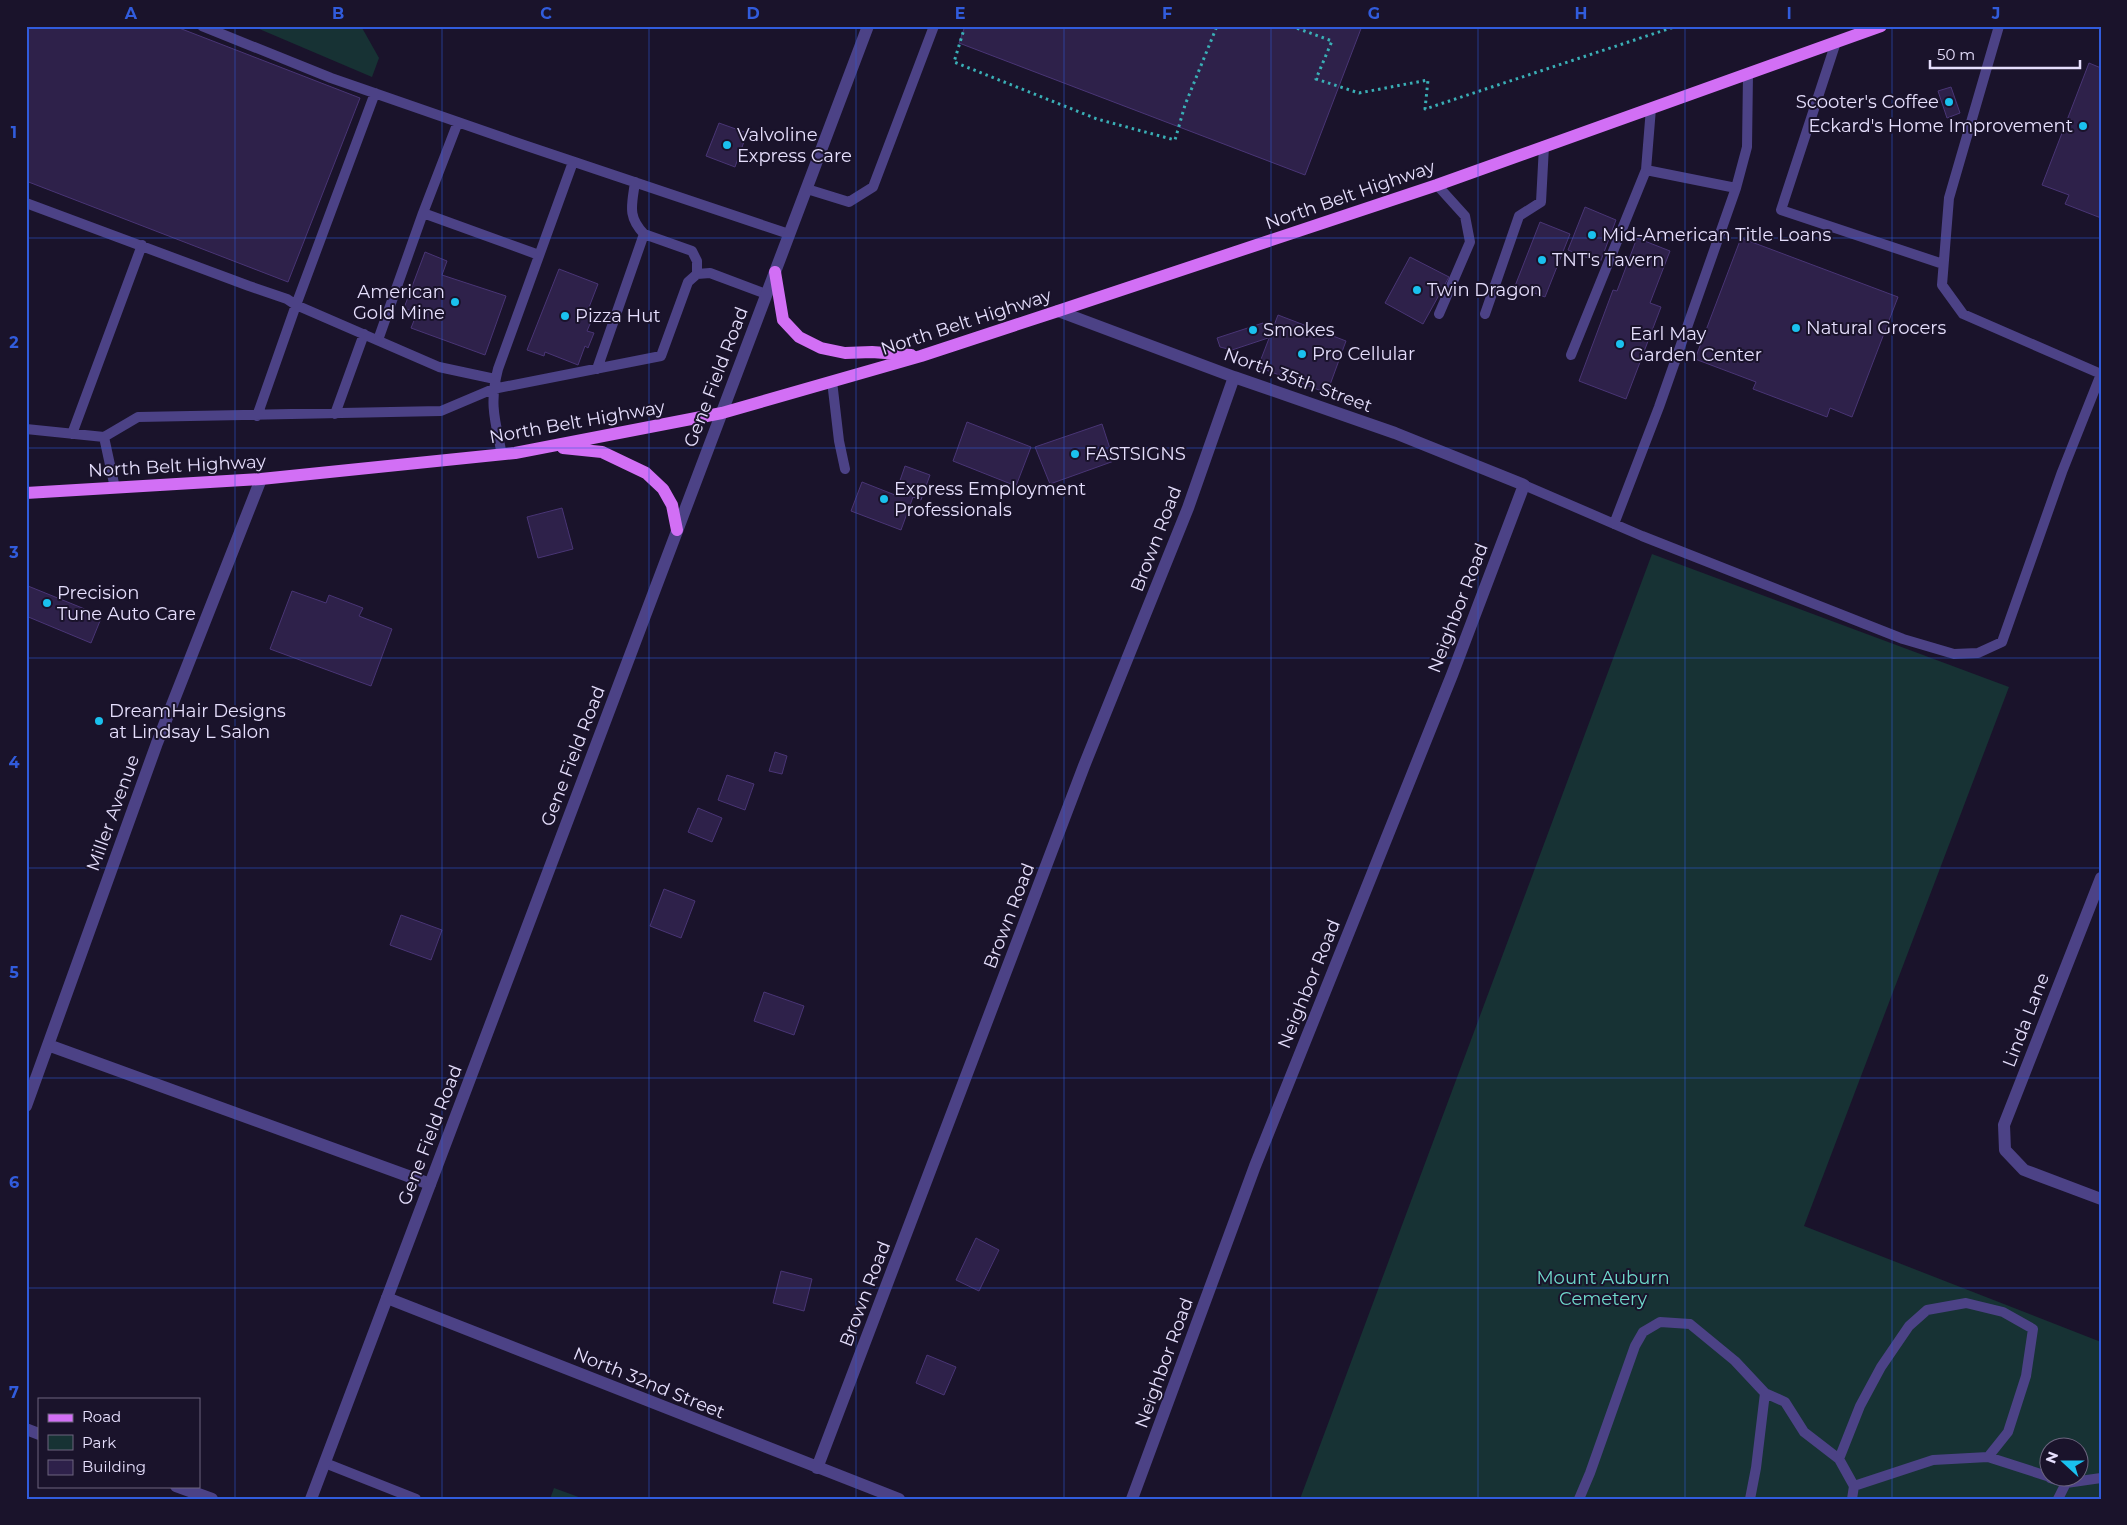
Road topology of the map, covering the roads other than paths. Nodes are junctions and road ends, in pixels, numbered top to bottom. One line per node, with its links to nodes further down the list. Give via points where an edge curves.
1 (202, 26): 8 (lane)
2 (868, 26): 17 (street, Gene Field Road)
3 (934, 26): 17 (lane, via 873,187 849,202)
4 (1881, 26): 6 (main road, North Belt Highway)
5 (1999, 26): 24 (lane, via 1948,198)
6 (1836, 42): 7 (main road, North Belt Highway); 24 (lane, via 1782,210)
7 (1748, 74): 9 (main road, North Belt Highway); 16 (lane, via 1747,147)
8 (374, 93): 10 (lane); 28 (lane)
9 (1651, 108): 11 (main road, North Belt Highway); 13 (lane)
10 (458, 122): 12 (lane); 19 (lane)
11 (1544, 146): 15 (main road, North Belt Highway); 31 (lane, via 1541,202 1519,216)
12 (573, 162): 14 (lane); 23 (lane)
13 (1646, 170): 16 (lane); 34 (lane)
14 (635, 182): 20 (lane, via 631,208 634,223); 21 (lane)
15 (1437, 184): 29 (main road, North Belt Highway); 30 (lane, via 1465,216 1470,242)
16 (1736, 188): 54 (lane)
17 (807, 189): 21 (street, Gene Field Road)
18 (26, 203): 22 (lane)
19 (423, 213): 23 (lane); 33 (lane)
20 (644, 234): 26 (lane, via 692,250 697,261); 36 (lane)
21 (789, 234): 25 (street, Gene Field Road)
22 (142, 245): 28 (lane, via 287,299); 45 (lane)
23 (539, 255): 40 (lane)
24 (1943, 264): 37 (lane, via 1942,285 1963,314)
25 (775, 272): 27 (street, Gene Field Road); 35 (main road, via 783,320 799,338 821,348 845,353)
26 (697, 274): 27 (lane, via 710,273); 36 (lane, via 688,282 661,356)
27 (766, 294): 41 (street, Gene Field Road)
28 (296, 306): 32 (lane); 43 (lane)
29 (1058, 311): 35 (main road, North Belt Highway); 38 (street, North 35th Street)
30 (1439, 314)
31 (1485, 314)
32 (364, 334): 33 (lane); 42 (lane)
33 (378, 340): 40 (lane, via 439,367)
34 (1571, 355)
35 (921, 356): 39 (main road, North Belt Highway)
36 (597, 369): 40 (lane)
37 (2101, 374): 54 (lane, via 2062,472 2002,642 1978,653 1954,654 1903,639)
38 (1234, 377): 51 (street, North 35th Street, via 1395,433); 68 (street, Brown Road, via 1188,508 1084,766)
39 (832, 381): 41 (main road, North Belt Highway); 49 (lane)
40 (494, 384): 42 (lane, via 441,411); 48 (lane, via 492,402)
41 (722, 413): 47 (main road, North Belt Highway); 55 (street, Gene Field Road)
42 (336, 414): 43 (lane)
43 (258, 416): 46 (lane, via 138,417)
44 (26, 430): 45 (lane)
45 (72, 434): 46 (lane)
46 (104, 437): 52 (lane)
47 (548, 447): 48 (main road, North Belt Highway); 55 (main road, via 602,452 646,473 672,505)
48 (502, 455): 50 (main road, North Belt Highway)
49 (845, 469)
50 (261, 479): 52 (main road, North Belt Highway); 57 (street, Miller Avenue, via 157,743)
51 (1524, 485): 54 (lane); 76 (street, Neighbor Road, via 1448,685 1255,1166)
52 (115, 488): 53 (main road, North Belt Highway)
53 (26, 493)
54 (1614, 524)
55 (678, 530): 59 (street, Gene Field Road)
56 (2101, 878): 60 (street, Linda Lane, via 2004,1125 2005,1150 2024,1170)
57 (48, 1046): 58 (street, Miller Avenue); 59 (street)
58 (26, 1106)
59 (430, 1184): 61 (street, Gene Field Road)
60 (2101, 1199)
61 (387, 1298): 67 (street, Gene Field Road); 68 (street, North 32nd Street)
62 (1765, 1393): 66 (lane, via 1785,1402 1804,1432); 77 (lane, via 1735,1361 1690,1324 1660,1322 1643,1332 1635,1346); 78 (lane)
63 (26, 1429): 64 (street)
64 (38, 1434)
65 (1988, 1457): 66 (lane, via 2008,1432 2026,1376 2033,1329 2003,1312 1966,1303 1927,1310 1909,1326 1860,1406); 69 (lane); 70 (lane, via 1933,1460)
66 (1838, 1459): 70 (lane)
67 (325, 1463): 73 (street, Gene Field Road); 74 (lane)
68 (818, 1468): 75 (street, North 32nd Street)
69 (2040, 1474)
70 (1854, 1486): 79 (lane)
71 (182, 1488): 72 (street)
72 (212, 1499)
73 (311, 1499)
74 (416, 1499)
75 (899, 1499)
76 (1132, 1499)
77 (1578, 1499)
78 (1750, 1499)
79 (1852, 1499)

